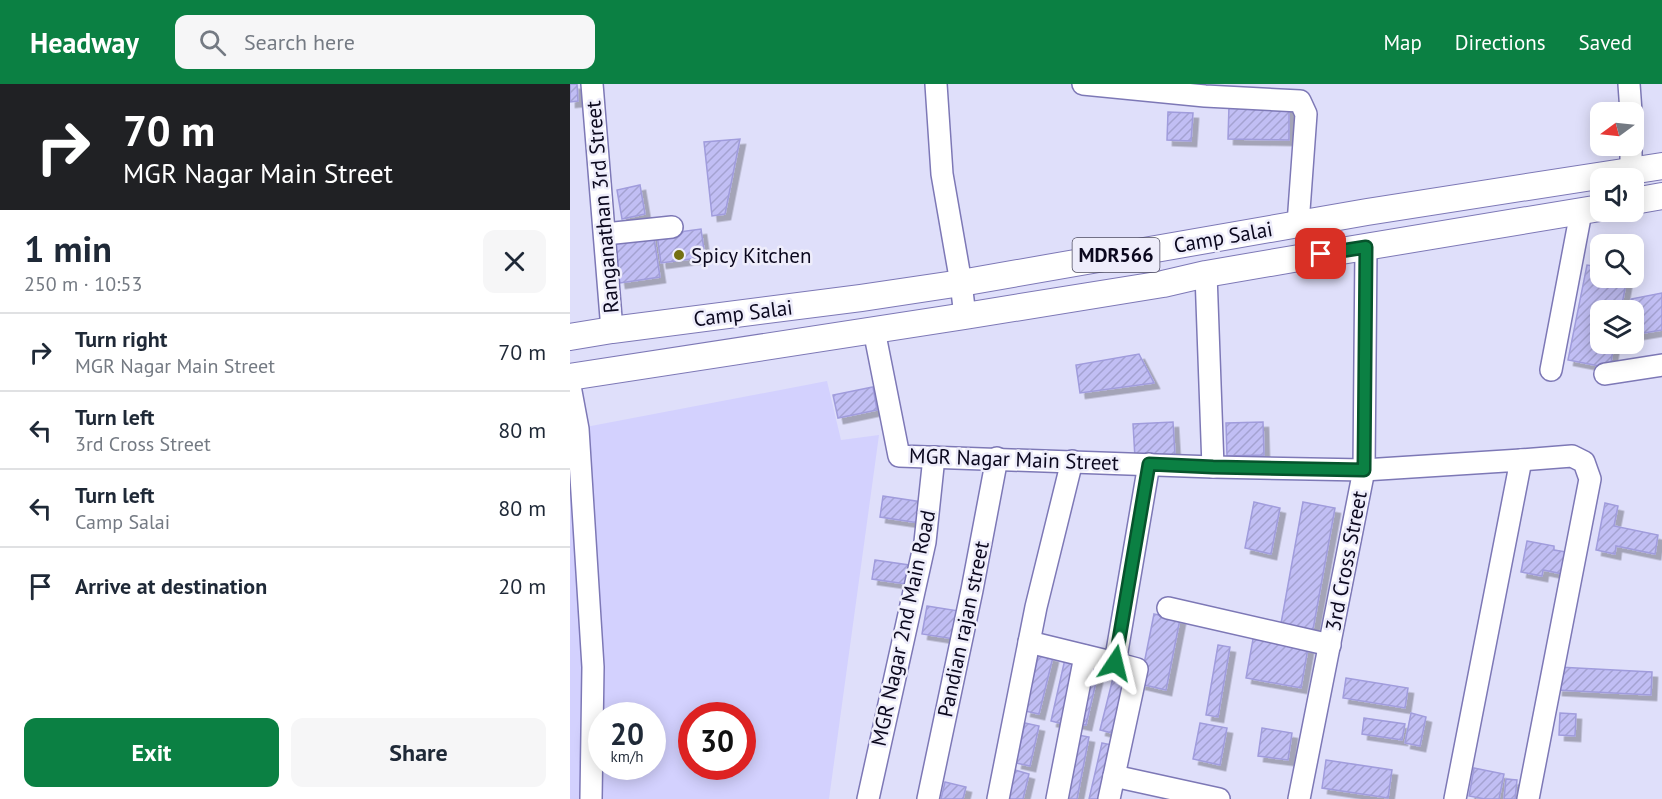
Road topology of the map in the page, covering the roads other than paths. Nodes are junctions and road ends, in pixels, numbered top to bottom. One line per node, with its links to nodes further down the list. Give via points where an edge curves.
1 (592, 84): 15 (street, Ranganathan 3rd Street)
2 (936, 84): 18 (street, via 942,174)
3 (1083, 84): 13 (street, via 1300,101 1306,114)
4 (1629, 84): 5 (street)
5 (1630, 102)
6 (1662, 166): 7 (main road, Camp Salai / MDR566)
7 (1644, 169)
8 (1590, 178): 13 (main road, Camp Salai / MDR566)
9 (1662, 196): 10 (main road)
10 (1644, 199)
11 (1590, 210): 16 (main road, Camp Salai / MDR566)
12 (1590, 214): 24 (street)
13 (1298, 224): 18 (main road, Camp Salai / MDR566)
14 (672, 227): 15 (street)
15 (605, 234): 20 (street, Ranganathan 3rd Street)
16 (1366, 247): 17 (main road, Camp Salai / MDR566); 34 (street, 3rd Cross Street)
17 (1206, 274): 19 (main road, Camp Salai / MDR566); 33 (street)
18 (961, 283): 19 (street); 20 (main road, Camp Salai / MDR566)
19 (964, 316): 21 (main road, Camp Salai / MDR566)
20 (612, 330): 22 (main road, Camp Salai / MDR566)
21 (874, 330): 26 (main road, Camp Salai / MDR566); 28 (street, MGR Nagar Main Street, via 899,456)
22 (570, 338)
23 (1662, 365): 25 (street)
24 (1551, 370)
25 (1605, 374)
26 (570, 377)
27 (570, 386): 41 (street, via 578,429 592,656)
28 (934, 456): 29 (street, MGR Nagar Main Street); 42 (street, MGR Nagar 2nd Main Road, via 925,542)
29 (997, 459): 31 (street, MGR Nagar Main Street); 43 (street, Pandian rajan street)
30 (1521, 460): 34 (street, MGR Nagar Main Street); 49 (street); 50 (street, MGR Nagar Main Street, via 1572,456 1584,462 1590,479)
31 (1072, 461): 32 (street, MGR Nagar Main Street); 36 (street)
32 (1149, 464): 33 (street, MGR Nagar Main Street); 39 (street)
33 (1213, 467): 34 (street, MGR Nagar Main Street)
34 (1364, 470): 37 (street, 3rd Cross Street)
35 (1168, 608): 37 (street)
36 (1029, 642): 38 (street); 44 (street)
37 (1330, 645): 48 (street, 3rd Cross Street)
38 (1086, 656): 39 (street); 45 (street)
39 (1115, 663): 40 (street, via 1137,669)
40 (1114, 776): 46 (street); 47 (street)
41 (591, 799)
42 (868, 799)
43 (928, 799)
44 (999, 799)
45 (1057, 799)
46 (1109, 799)
47 (1219, 799)
48 (1299, 799)
49 (1455, 799)
50 (1528, 799)

